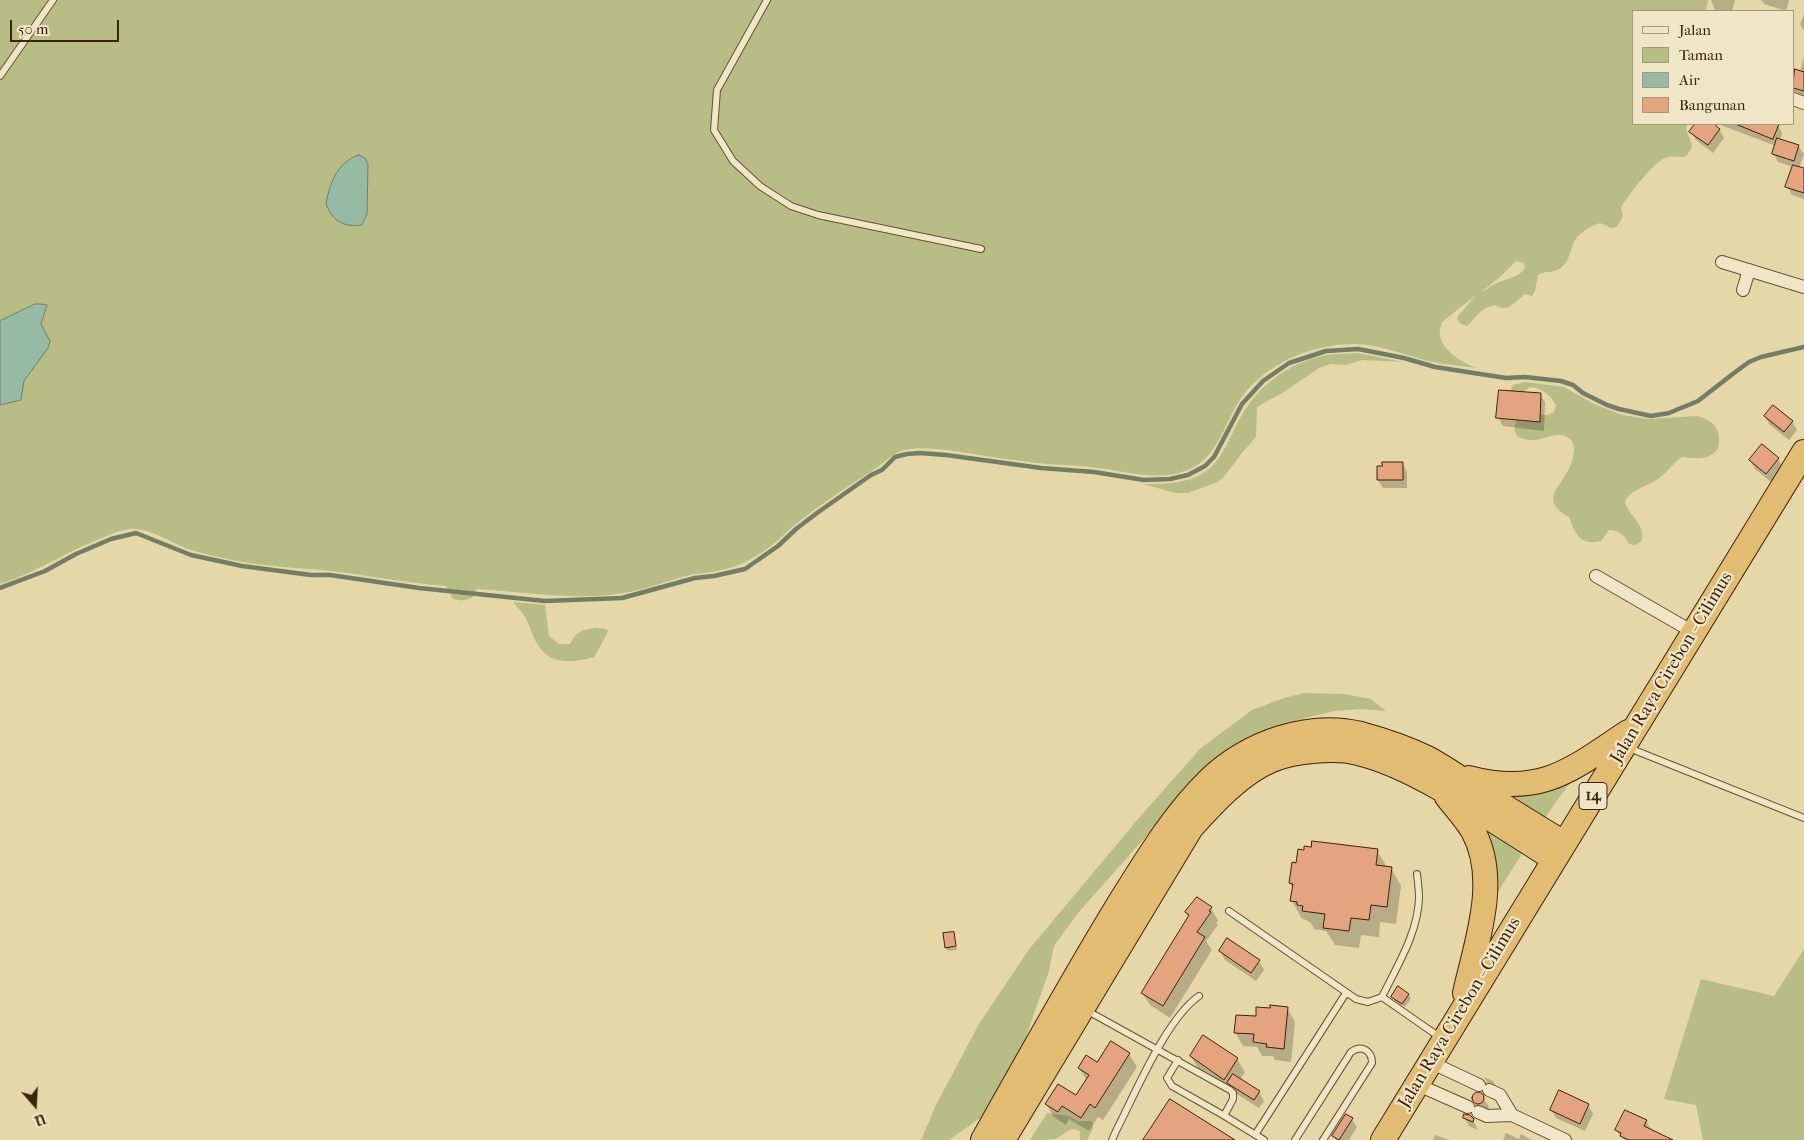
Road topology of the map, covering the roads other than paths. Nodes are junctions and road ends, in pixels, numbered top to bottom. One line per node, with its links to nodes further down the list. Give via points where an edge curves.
1 (53, 0): 3 (lane)
2 (767, 0): 4 (lane, via 717,90 714,130 733,161 760,186 791,206 818,215)
3 (0, 76)
4 (981, 250)
5 (1722, 262): 6 (street)
6 (1749, 270): 7 (street); 8 (street)
7 (1804, 286)
8 (1743, 290)
9 (1804, 452): 11 (highway, Jalan Raya Cirebon - Cilimus / 14)
10 (1596, 576): 11 (street)
11 (1693, 632): 12 (highway, Jalan Raya Cirebon - Cilimus / 14)
12 (1630, 736): 13 (highway, via 1561,774 1531,784); 14 (lane); 15 (highway, Jalan Raya Cirebon - Cilimus / 14)
13 (1445, 781): 15 (highway); 21 (highway, via 1356,752 1295,753 1265,764 1221,795 1191,828); 22 (highway, via 1481,849 1486,883 1485,904); 31 (highway, via 1427,758 1359,734 1308,731 1263,744 1210,779 1172,824 1135,879)
14 (1804, 818)
15 (1559, 851): 22 (highway, Jalan Raya Cirebon - Cilimus / 14)
16 (1417, 874): 20 (lane, via 1419,898 1411,937)
17 (1229, 912): 18 (lane)
18 (1346, 993): 20 (lane, via 1368,1002); 30 (lane)
19 (1199, 996): 24 (lane, via 1190,1002)
20 (1382, 997): 23 (lane)
21 (1082, 1008): 24 (lane); 32 (highway)
22 (1461, 1012): 23 (highway, Jalan Raya Cirebon - Cilimus / 14)
23 (1444, 1040): 26 (highway, Jalan Raya Cirebon - Cilimus / 14)
24 (1158, 1049): 25 (lane); 33 (lane)
25 (1178, 1060): 28 (lane, via 1168,1078 1169,1083); 28 (lane, via 1233,1093)
26 (1430, 1062): 27 (highway, Jalan Raya Cirebon - Cilimus / 14); 29 (street, via 1500,1095)
27 (1416, 1084): 29 (street, via 1487,1116); 37 (highway, Jalan Raya Cirebon - Cilimus / 14)
28 (1223, 1115): 30 (lane)
29 (1512, 1115): 38 (street)
30 (1254, 1135): 34 (lane)
31 (983, 1140)
32 (1003, 1140)
33 (1112, 1140)
34 (1264, 1140)
35 (1295, 1140): 36 (lane, via 1352,1052 1362,1048 1368,1051 1372,1064)
36 (1322, 1140)
37 (1383, 1140)
38 (1564, 1140)

